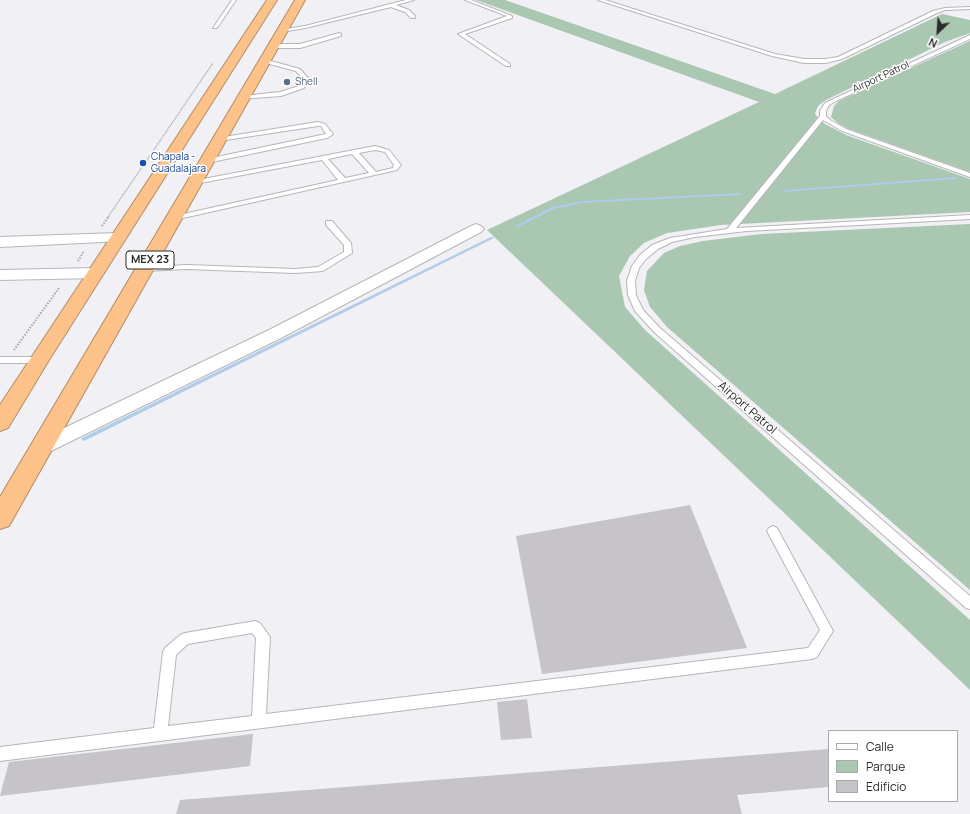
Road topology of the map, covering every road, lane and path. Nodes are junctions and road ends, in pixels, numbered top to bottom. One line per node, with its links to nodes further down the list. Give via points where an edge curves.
1 (234, 0): 10 (lane)
2 (271, 0): 33 (highway, MEX 23)
3 (300, 0): 11 (highway, MEX 23)
4 (412, 0): 7 (lane)
5 (467, 0): 16 (lane, via 510,16 461,34)
6 (600, 0): 8 (lane, via 774,55 804,61 840,58 935,12)
7 (391, 5): 9 (lane, via 407,11); 11 (lane, via 305,27)
8 (970, 8)
9 (413, 17)
10 (215, 27)
11 (282, 30): 14 (highway, MEX 23)
12 (339, 35): 14 (lane)
13 (970, 37): 18 (lane, Airport Patrol, via 834,100 825,107)
14 (269, 53): 17 (highway, MEX 23); 17 (lane, via 298,70 306,78 302,87 281,94)
15 (214, 63): 34 (path)
16 (508, 65)
17 (243, 98): 19 (highway, MEX 23)
18 (823, 116): 25 (lane, via 844,130); 32 (lane, Airport Patrol)
19 (219, 140): 20 (lane); 23 (highway, MEX 23)
20 (253, 143): 20 (lane, via 327,136 330,134 323,125 318,124); 23 (lane)
21 (354, 152): 22 (lane); 24 (lane); 24 (lane, via 382,149 387,151 398,165 395,169)
22 (324, 158): 26 (lane); 27 (lane)
23 (207, 161): 27 (highway, MEX 23)
24 (374, 174): 26 (lane)
25 (970, 175)
26 (343, 181): 28 (lane)
27 (195, 182): 28 (highway, MEX 23)
28 (174, 218): 36 (highway, MEX 23)
29 (970, 218): 32 (lane, Airport Patrol)
30 (329, 223): 36 (lane, via 348,245 348,253 320,269)
31 (476, 229): 43 (street, via 275,334)
32 (730, 230): 46 (lane, Airport Patrol, via 670,240 644,257 635,268 631,281 632,295 639,310 657,330)
33 (118, 238): 34 (street); 38 (highway, MEX 23)
34 (93, 239): 35 (street); 37 (path)
35 (0, 242)
36 (145, 269): 43 (highway, MEX 23)
37 (70, 273): 38 (street); 39 (street); 40 (path)
38 (96, 273): 41 (highway, MEX 23)
39 (0, 275)
40 (3, 360): 41 (lane)
41 (39, 360): 42 (highway, MEX 23)
42 (0, 422)
43 (42, 447): 44 (highway, MEX 23)
44 (0, 519)
45 (773, 531): 47 (lane, via 827,631 812,653)
46 (970, 604)
47 (259, 722): 48 (lane); 48 (lane, via 262,637 255,628 185,639 170,652)
48 (160, 734): 49 (lane)
49 (0, 754)

